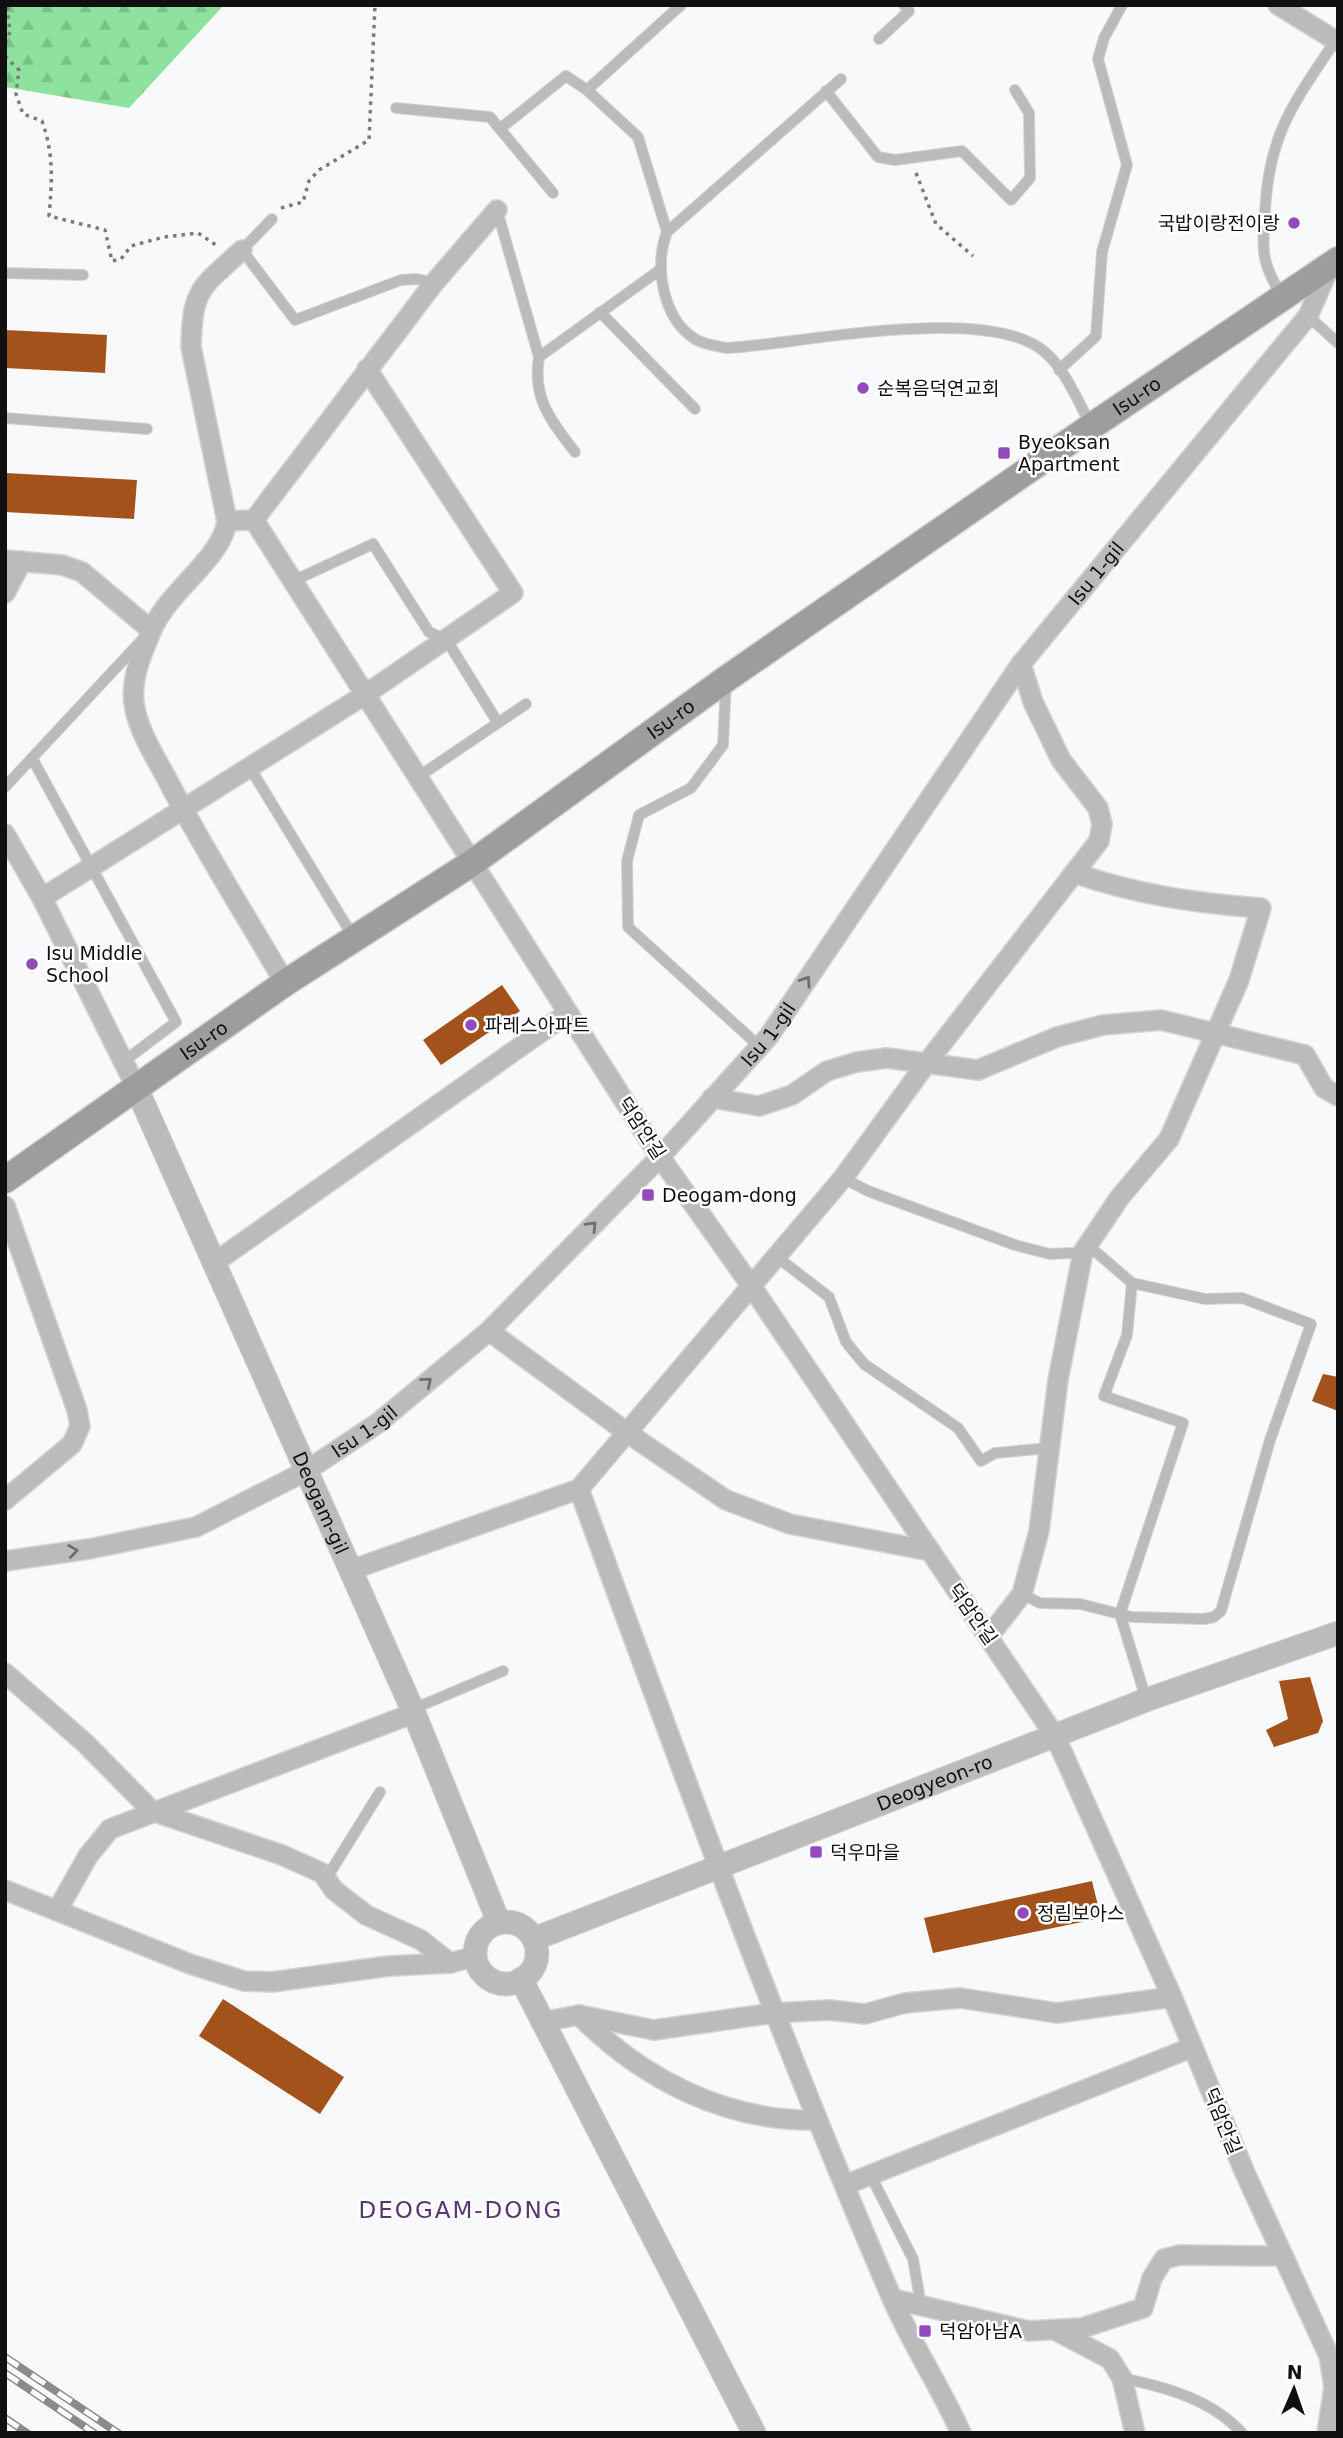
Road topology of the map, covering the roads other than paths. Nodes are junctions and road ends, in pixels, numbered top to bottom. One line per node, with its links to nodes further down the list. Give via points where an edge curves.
1 (681, 5): 8 (lane)
2 (904, 5): 5 (lane, via 909,11)
3 (1122, 5): 29 (lane, via 1098,59 1127,165 1102,251 1096,336)
4 (1278, 5): 6 (street)
5 (878, 39)
6 (1337, 42): 23 (lane, via 1291,108 1267,170 1262,260)
7 (841, 79): 10 (lane)
8 (587, 90): 12 (lane, via 566,76); 16 (lane, via 638,136)
9 (1015, 90): 10 (lane, via 1029,113 1030,178 1011,200 962,150 895,160 878,157)
10 (826, 92): 16 (lane)
11 (396, 108): 12 (lane, via 491,117)
12 (501, 128): 13 (lane)
13 (553, 193)
14 (496, 210): 22 (street); 27 (lane)
15 (272, 219): 17 (lane)
16 (667, 232): 19 (lane)
17 (236, 255): 22 (lane, via 295,320 401,280); 36 (street, via 194,300 191,346)
18 (1334, 263): 23 (main road, Isu-ro); 25 (street, Isu 1-gil)
19 (661, 269): 24 (lane); 29 (lane, via 664,296 682,327 711,345 750,347 869,333 968,330 1020,338 1047,354)
20 (5, 272): 21 (lane)
21 (83, 275)
22 (434, 283): 28 (street)
23 (1282, 298): 32 (main road, Isu-ro)
24 (600, 312): 27 (lane); 30 (lane)
25 (1308, 316): 26 (lane); 42 (street, Isu 1-gil)
26 (1338, 343)
27 (539, 357): 34 (lane, via 535,379 550,421)
28 (367, 369): 35 (street); 41 (street, via 513,593)
29 (1059, 370): 32 (lane)
30 (695, 409)
31 (5, 418): 33 (lane)
32 (1092, 426): 43 (main road, Isu-ro)
33 (147, 429)
34 (575, 452)
35 (254, 520): 36 (street); 38 (street, 덕암안길)
36 (227, 521): 40 (street, via 219,548 169,601)
37 (13, 560): 39 (street); 40 (street, via 82,572)
38 (293, 581): 41 (lane, via 373,544 429,632); 44 (street, 덕암안길)
39 (5, 593)
40 (151, 630): 47 (lane); 51 (street, via 136,672 134,708)
41 (446, 639): 44 (street); 46 (lane)
42 (1021, 664): 55 (street, via 1033,702 1061,760 1098,808 1102,824 1099,841); 61 (street, Isu 1-gil, one-way to 42)
43 (726, 679): 53 (main road, Isu-ro); 61 (lane, via 723,745 691,788 639,815 628,861 628,927)
44 (366, 694): 48 (street); 49 (street, 덕암안길)
45 (526, 704): 46 (lane)
46 (498, 723): 49 (lane)
47 (32, 758): 50 (lane); 54 (lane)
48 (250, 768): 51 (street); 57 (lane)
49 (418, 778): 53 (street, 덕암안길)
50 (5, 787)
51 (184, 811): 54 (street); 58 (street)
52 (5, 834): 56 (street)
53 (472, 863): 57 (main road, Isu-ro); 59 (street, 덕암안길)
54 (92, 867): 56 (street); 62 (lane, via 177,1022)
55 (1074, 873): 60 (street, via 1185,902 1261,908 1239,980); 63 (street)
56 (42, 898): 62 (street)
57 (354, 938): 58 (main road, Isu-ro)
58 (285, 983): 64 (main road, Isu-ro)
59 (568, 1013): 67 (street, 덕암안길); 73 (street)
60 (1215, 1034): 63 (street, via 1161,1020 1103,1025 1057,1037 978,1070); 65 (street, via 1305,1055 1324,1088); 71 (street, via 1169,1139 1120,1197)
61 (759, 1046): 66 (street, Isu 1-gil)
62 (123, 1062): 64 (street)
63 (926, 1064): 66 (street, via 887,1058 857,1062 827,1071 792,1095 759,1106); 68 (street)
64 (136, 1087): 69 (main road, Isu-ro); 73 (street, Deogam-gil)
65 (1338, 1096)
66 (712, 1098): 67 (street, Isu 1-gil)
67 (660, 1157): 75 (street, 덕암안길); 76 (street, Isu 1-gil, one-way to 67)
68 (843, 1178): 71 (lane, via 1016,1245 1049,1254); 72 (street)
69 (5, 1180)
70 (5, 1206): 81 (street, via 80,1426 72,1444)
71 (1083, 1252): 74 (lane, via 1096,1252); 78 (street)
72 (777, 1257): 75 (street); 78 (lane, via 829,1297 846,1342 864,1364 958,1429 981,1461 995,1453)
73 (214, 1263): 79 (street, Deogam-gil)
74 (1132, 1283): 86 (lane, via 1127,1335 1104,1396 1183,1423); 86 (lane, via 1205,1299 1242,1298 1311,1324 1270,1440 1221,1611 1204,1619)
75 (752, 1287): 77 (street); 82 (street, 덕암안길)
76 (489, 1331): 77 (street); 79 (street, Isu 1-gil, one-way to 76, via 378,1423)
77 (629, 1434): 80 (street); 82 (street, via 726,1500 790,1524)
78 (1050, 1448): 85 (street, via 1044,1505)
79 (306, 1471): 83 (street, Isu 1-gil, one-way to 79, via 196,1527); 84 (street, Deogam-gil)
80 (579, 1489): 84 (street); 96 (street)
81 (5, 1500)
82 (930, 1551): 88 (street, 덕암안길)
83 (5, 1561)
84 (351, 1570): 92 (street, Deogam-gil)
85 (1023, 1594): 86 (lane, via 1040,1603 1080,1604); 88 (street)
86 (1120, 1614): 91 (lane)
87 (1338, 1633): 91 (street, Deogyeon-ro)
88 (989, 1636): 93 (street, 덕암안길)
89 (503, 1671): 92 (lane)
90 (5, 1673): 95 (street, via 86,1744)
91 (1146, 1700): 93 (street, Deogyeon-ro)
92 (413, 1711): 95 (street); 100 (street, Deogam-gil)
93 (1055, 1736): 96 (street, Deogyeon-ro); 105 (street, 덕암안길)
94 (380, 1792): 97 (lane)
95 (152, 1811): 97 (street, via 282,1856 323,1873); 99 (street, via 110,1829 88,1856)
96 (716, 1867): 101 (street, Deogyeon-ro); 106 (street)
97 (326, 1879): 103 (street, via 366,1915 421,1940)
98 (5, 1889): 99 (street)
99 (57, 1910): 103 (street, via 244,1981)
100 (499, 1923): 101 (street, via 520,1925); 102 (street, via 482,1933)
101 (534, 1939): 104 (street, via 537,1960)
102 (476, 1956): 103 (street); 104 (street, via 488,1978 507,1984)
103 (450, 1963)
104 (522, 1979): 108 (street)
105 (1172, 1997): 106 (street, via 1057,2014 960,1998 905,2003 865,2014 829,2010); 109 (street, 덕암안길)
106 (774, 2013): 107 (street, via 654,2030); 110 (street)
107 (579, 2015): 108 (street); 110 (street, via 643,2070 694,2096 793,2120)
108 (541, 2022): 118 (street)
109 (1193, 2047): 111 (street); 113 (street, 덕암안길)
110 (817, 2120): 112 (street)
111 (870, 2175): 112 (street); 115 (lane, via 913,2259)
112 (845, 2185): 114 (street)
113 (1283, 2256): 116 (street, via 1180,2255 1164,2259 1152,2278 1143,2308 1082,2328); 122 (street, 덕암안길, via 1329,2356 1333,2374)
114 (893, 2299): 115 (street); 119 (street)
115 (921, 2306): 116 (street, via 1029,2331)
116 (1055, 2329): 117 (street, via 1110,2359)
117 (1122, 2378): 120 (street); 121 (lane, via 1173,2389 1228,2418)
118 (754, 2433)
119 (961, 2433)
120 (1135, 2433)
121 (1242, 2433)
122 (1326, 2433)

